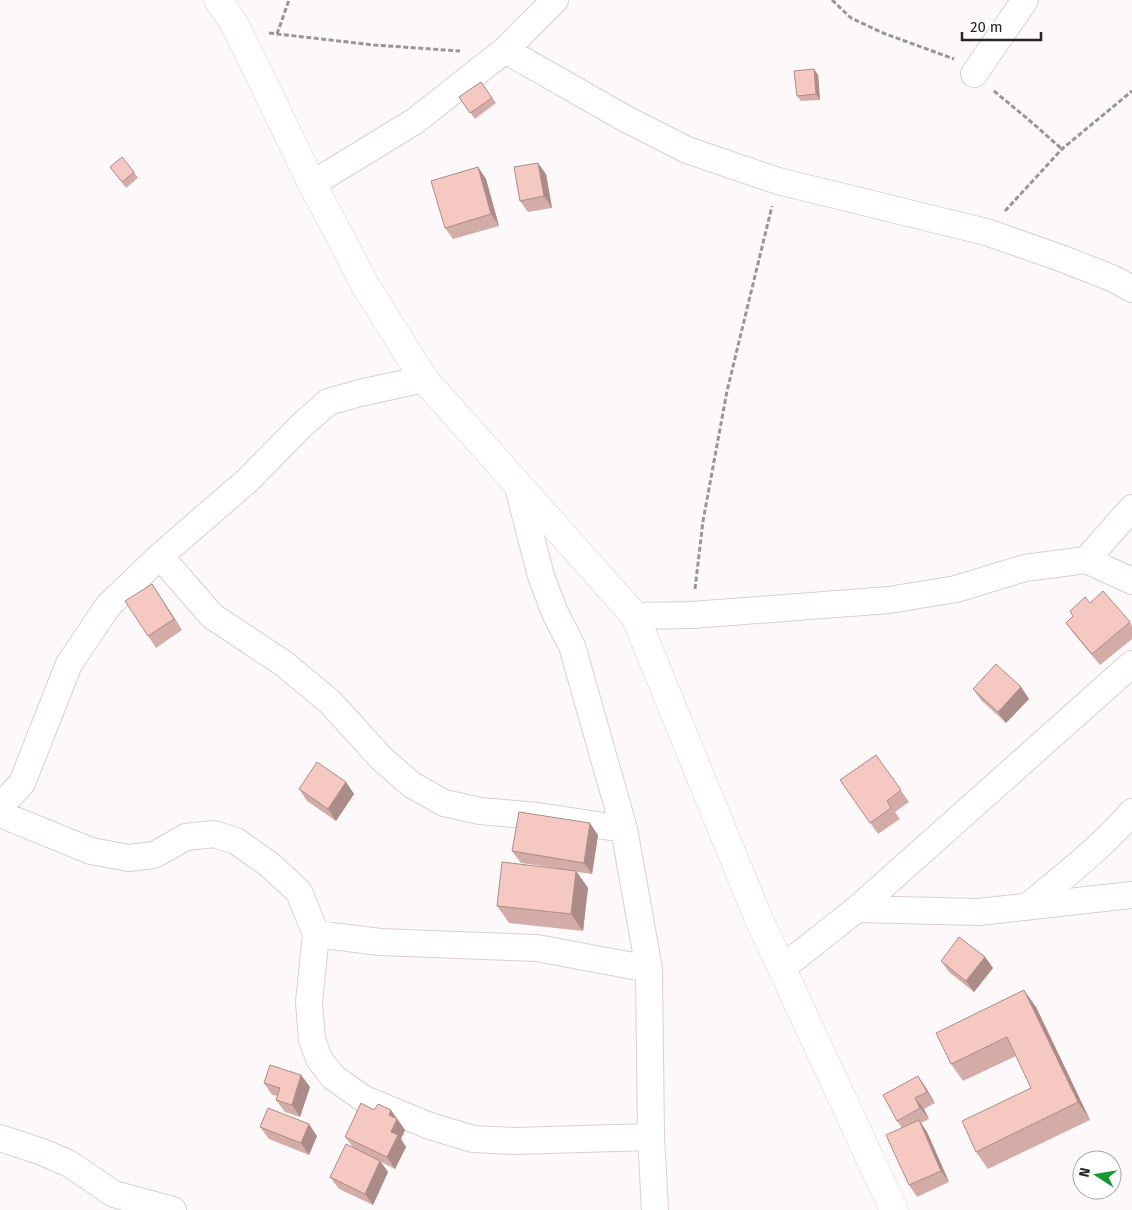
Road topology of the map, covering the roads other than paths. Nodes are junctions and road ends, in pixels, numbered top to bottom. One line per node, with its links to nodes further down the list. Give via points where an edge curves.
1 (218, 0): 6 (street, via 235,25)
2 (554, 0): 4 (street)
3 (1025, 0): 5 (street)
4 (501, 53): 6 (street, via 415,121); 7 (street, via 687,150 778,181 986,232 1058,256)
5 (974, 74)
6 (312, 184): 8 (street, via 367,288)
7 (1132, 288)
8 (424, 379): 9 (street); 11 (street, via 328,402 248,480)
9 (517, 483): 14 (street); 19 (street, via 541,576 572,646)
10 (1132, 508): 12 (street)
11 (160, 556): 16 (street, via 108,606 69,664 22,783); 19 (street, via 212,616 282,663 330,702 382,759 412,784 444,802 480,812 538,816)
12 (1086, 560): 13 (street); 14 (street, via 1025,568 956,588 889,600)
13 (1132, 581)
14 (634, 616): 24 (street, via 757,915)
15 (1132, 664): 22 (street)
16 (0, 807)
17 (1132, 812): 21 (street, via 1077,866)
18 (0, 814): 23 (street, via 91,851 129,858 154,855 186,837 214,834 236,841 270,865 299,892)
19 (624, 829): 25 (street)
20 (1132, 895): 21 (street)
21 (1026, 908): 22 (street, via 969,912)
22 (857, 909): 24 (street)
23 (316, 934): 25 (street, via 380,942 537,948); 26 (street, via 309,1002 312,1039 319,1059 333,1077 364,1099 430,1126 473,1139)
24 (782, 968): 30 (street)
25 (649, 969): 26 (street)
26 (651, 1137): 29 (street)
27 (0, 1138): 28 (street, via 68,1163 114,1194)
28 (173, 1210)
29 (655, 1210)
30 (894, 1210)

